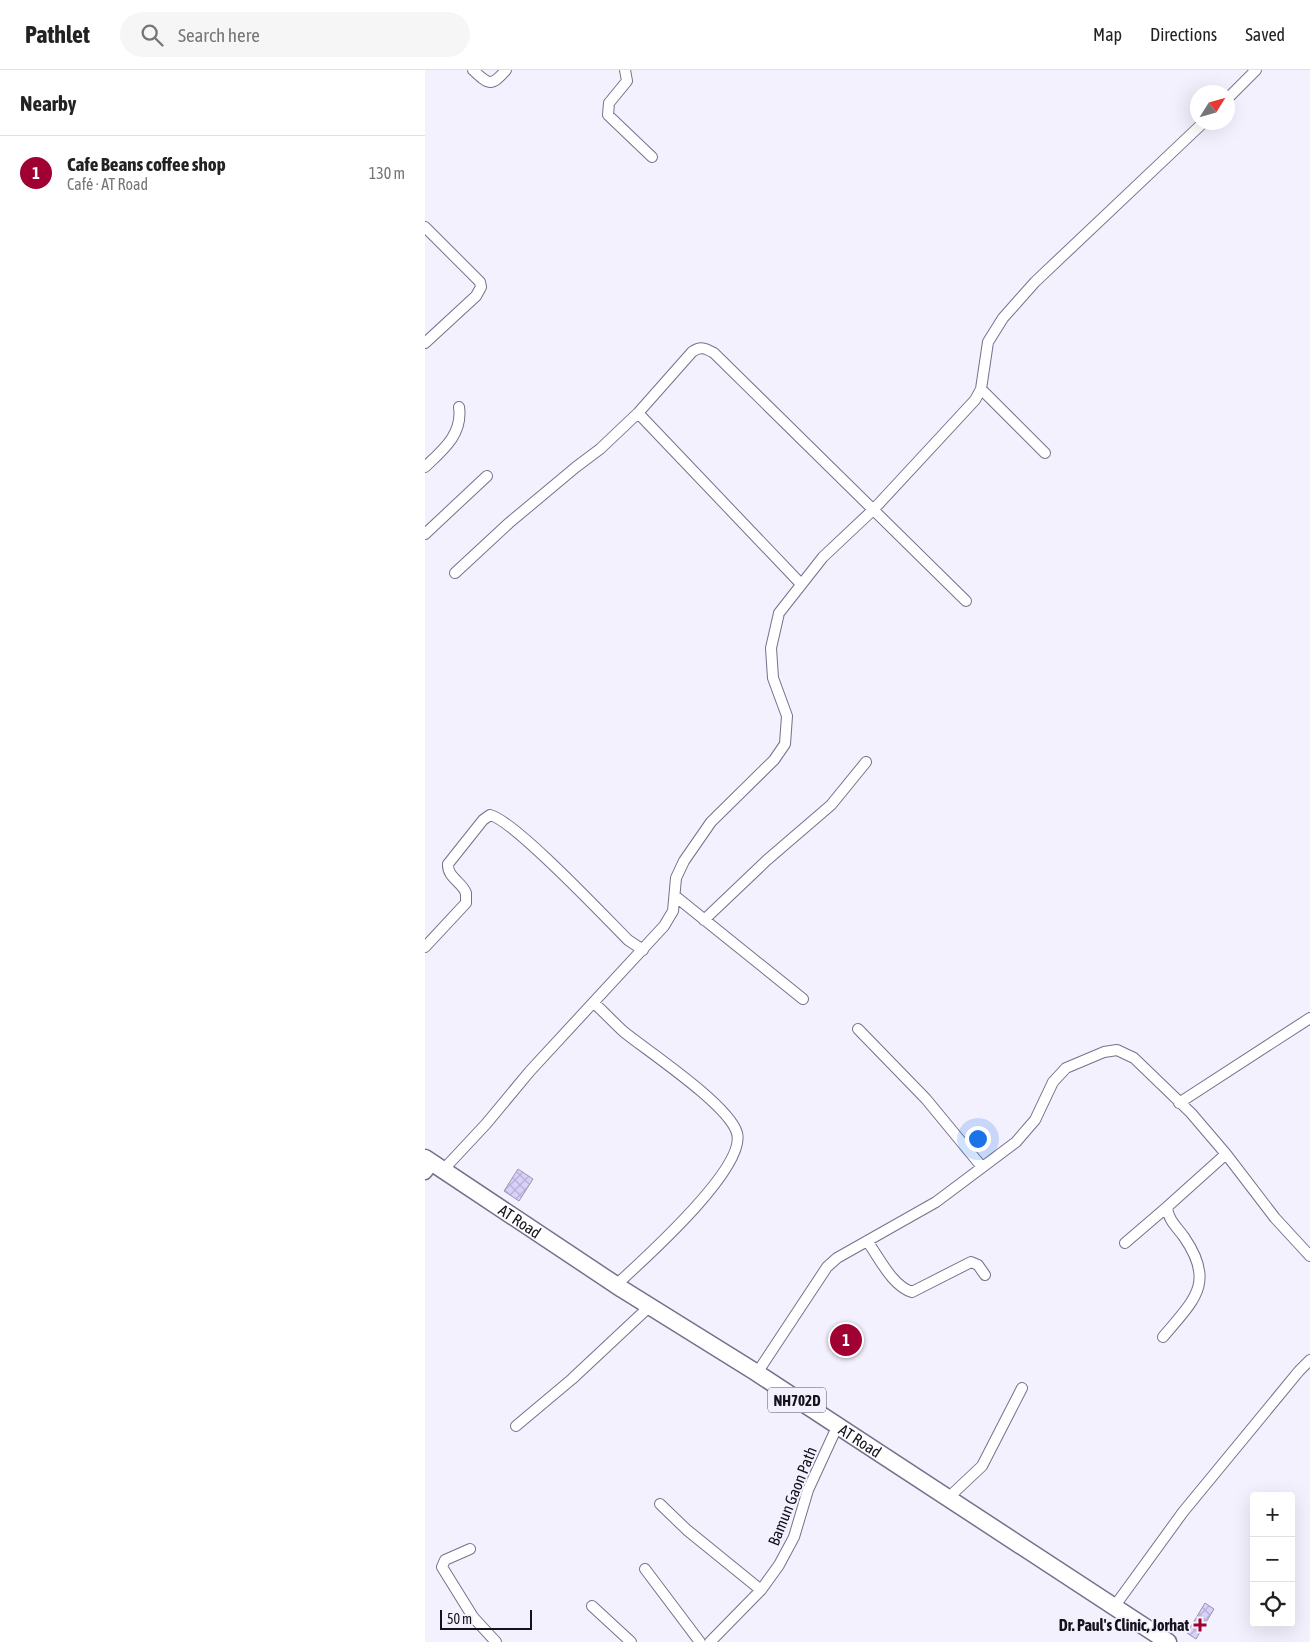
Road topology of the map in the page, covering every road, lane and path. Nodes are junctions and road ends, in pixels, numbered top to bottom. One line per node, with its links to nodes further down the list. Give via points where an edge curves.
1 (473, 70): 2 (street, via 490,83 497,81)
2 (507, 70)
3 (625, 70): 7 (street, via 627,80 609,103 608,115)
4 (1256, 70): 5 (street)
5 (1235, 91)
6 (1195, 130): 10 (street, via 1035,282 1003,318 988,342)
7 (652, 157)
8 (425, 227): 9 (street, via 480,282 481,287 476,296)
9 (425, 343)
10 (981, 389): 13 (street); 16 (street, via 949,429)
11 (459, 407): 14 (street, via 461,418 453,438)
12 (638, 413): 16 (street, via 692,352 706,348); 18 (street, via 600,450 509,523); 19 (street)
13 (1045, 453)
14 (425, 466)
15 (487, 476): 17 (street)
16 (873, 509): 19 (street, via 823,557); 20 (street)
17 (425, 534)
18 (455, 573)
19 (801, 584): 22 (street, via 779,613 771,648 773,678 787,716 785,744 774,760 711,822 684,860 676,878)
20 (966, 601)
21 (866, 762): 23 (street, via 818,817)
22 (675, 896): 23 (street); 25 (street, via 673,911)
23 (704, 920): 26 (street)
24 (425, 947): 25 (street, via 466,903 467,893 451,875 448,864 490,815 502,820 628,940)
25 (643, 950): 27 (street)
26 (803, 1000)
27 (594, 1003): 32 (street); 39 (street, via 623,1031 705,1095 731,1122 737,1134 733,1160 723,1173 662,1242)
28 (1310, 1018): 30 (street)
29 (858, 1029): 33 (street, via 926,1099)
30 (1179, 1103): 31 (street); 33 (street, via 1134,1058 1117,1050 1104,1052 1066,1068 1053,1082 1026,1133)
31 (1226, 1154): 34 (street); 37 (street, via 1275,1218)
32 (431, 1166): 39 (highway, AT Road / NH702D)
33 (982, 1167): 35 (street, via 936,1202)
34 (1167, 1207): 36 (street); 41 (street, via 1171,1221 1191,1247 1201,1273 1195,1295)
35 (867, 1241): 38 (street, via 905,1290 912,1292 971,1262); 43 (street, via 827,1267)
36 (1125, 1243)
37 (1310, 1256)
38 (985, 1275)
39 (616, 1285): 40 (highway, AT Road / NH702D)
40 (650, 1306): 43 (highway, AT Road / NH702D); 45 (street)
41 (1163, 1336)
42 (1310, 1360): 53 (street, via 1183,1512)
43 (757, 1373): 46 (highway, AT Road / NH702D)
44 (1022, 1388): 47 (street, via 982,1466)
45 (516, 1426)
46 (837, 1427): 47 (highway, AT Road / NH702D); 51 (street, Bamun Gaon Path, via 808,1490 794,1536)
47 (947, 1499): 53 (highway, AT Road / NH702D)
48 (660, 1504): 51 (street)
49 (470, 1549): 54 (street, via 445,1560 443,1567 473,1617)
50 (645, 1569): 56 (street)
51 (761, 1590): 57 (street, Bamun Gaon Path)
52 (591, 1606): 55 (street)
53 (1114, 1607): 58 (highway, AT Road / NH702D)
54 (496, 1642)
55 (631, 1642)
56 (700, 1642)
57 (710, 1642)
58 (1168, 1642)

